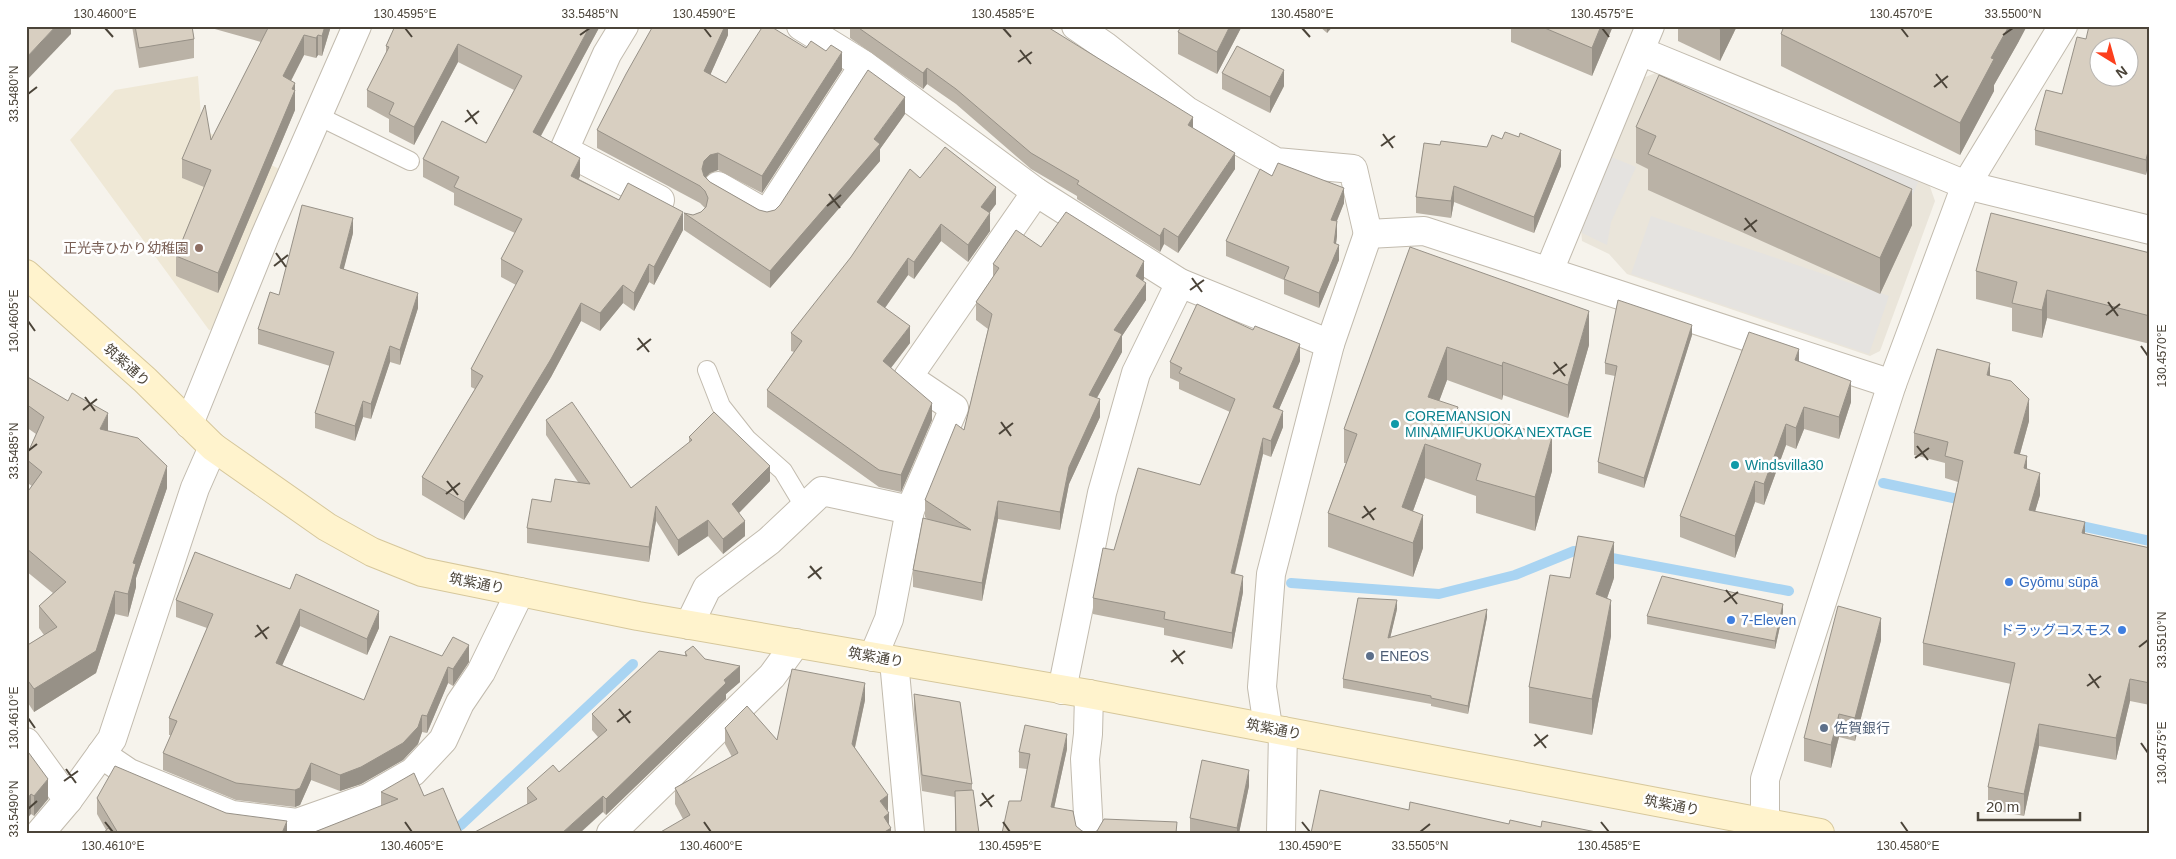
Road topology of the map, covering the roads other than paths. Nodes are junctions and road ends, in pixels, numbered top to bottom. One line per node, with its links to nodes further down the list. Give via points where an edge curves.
1 (357, 26): 9 (street)
2 (624, 26): 14 (street, via 564,150)
3 (801, 26): 8 (street)
4 (1076, 26): 16 (street, via 1187,111 1276,162 1353,170)
5 (1650, 26): 7 (street)
6 (2063, 26): 11 (street)
7 (1640, 51): 11 (street); 17 (street)
8 (864, 66): 12 (street, via 767,214); 13 (street)
9 (316, 116): 10 (lane); 23 (street)
10 (410, 161)
11 (1966, 185): 15 (street); 22 (street)
12 (718, 186)
13 (1036, 192): 19 (street); 26 (street, via 908,377 954,408)
14 (683, 212)
15 (2150, 230)
16 (1368, 234): 17 (street, via 1424,231); 20 (street)
17 (1549, 271): 22 (street)
18 (26, 274): 23 (street, 筑紫通り, via 145,380)
19 (1180, 283): 20 (street); 31 (street, via 1136,373 1102,493)
20 (1330, 344): 33 (street, via 1271,574 1262,686)
21 (707, 370): 25 (lane, via 721,406 747,439 783,470)
22 (1892, 384): 37 (street, via 1765,779)
23 (189, 424): 24 (street, 筑紫通り)
24 (213, 448): 27 (street, 筑紫通り, via 327,527 372,552 422,572); 35 (street, via 195,488 112,738)
25 (804, 506): 26 (street, via 822,491); 28 (street, via 769,541 707,588)
26 (910, 510): 30 (street)
27 (520, 592): 28 (street, 筑紫通り); 35 (street, via 482,672 460,703 443,740 413,772 368,798 297,823 232,815 129,773)
28 (689, 625): 29 (street, 筑紫通り)
29 (796, 643): 30 (street, 筑紫通り); 39 (street, via 772,676)
30 (883, 659): 31 (street, 筑紫通り); 40 (street)
31 (1062, 690): 32 (street, 筑紫通り)
32 (1089, 694): 33 (street, 筑紫通り); 41 (street, via 1085,759)
33 (1276, 729): 37 (street, 筑紫通り); 42 (street)
34 (26, 742): 36 (street)
35 (101, 754): 36 (street)
36 (68, 800): 38 (street)
37 (1765, 828): 43 (street, 筑紫通り)
38 (40, 833)
39 (611, 833)
40 (910, 833)
41 (1089, 833)
42 (1281, 833)
43 (1820, 833)

